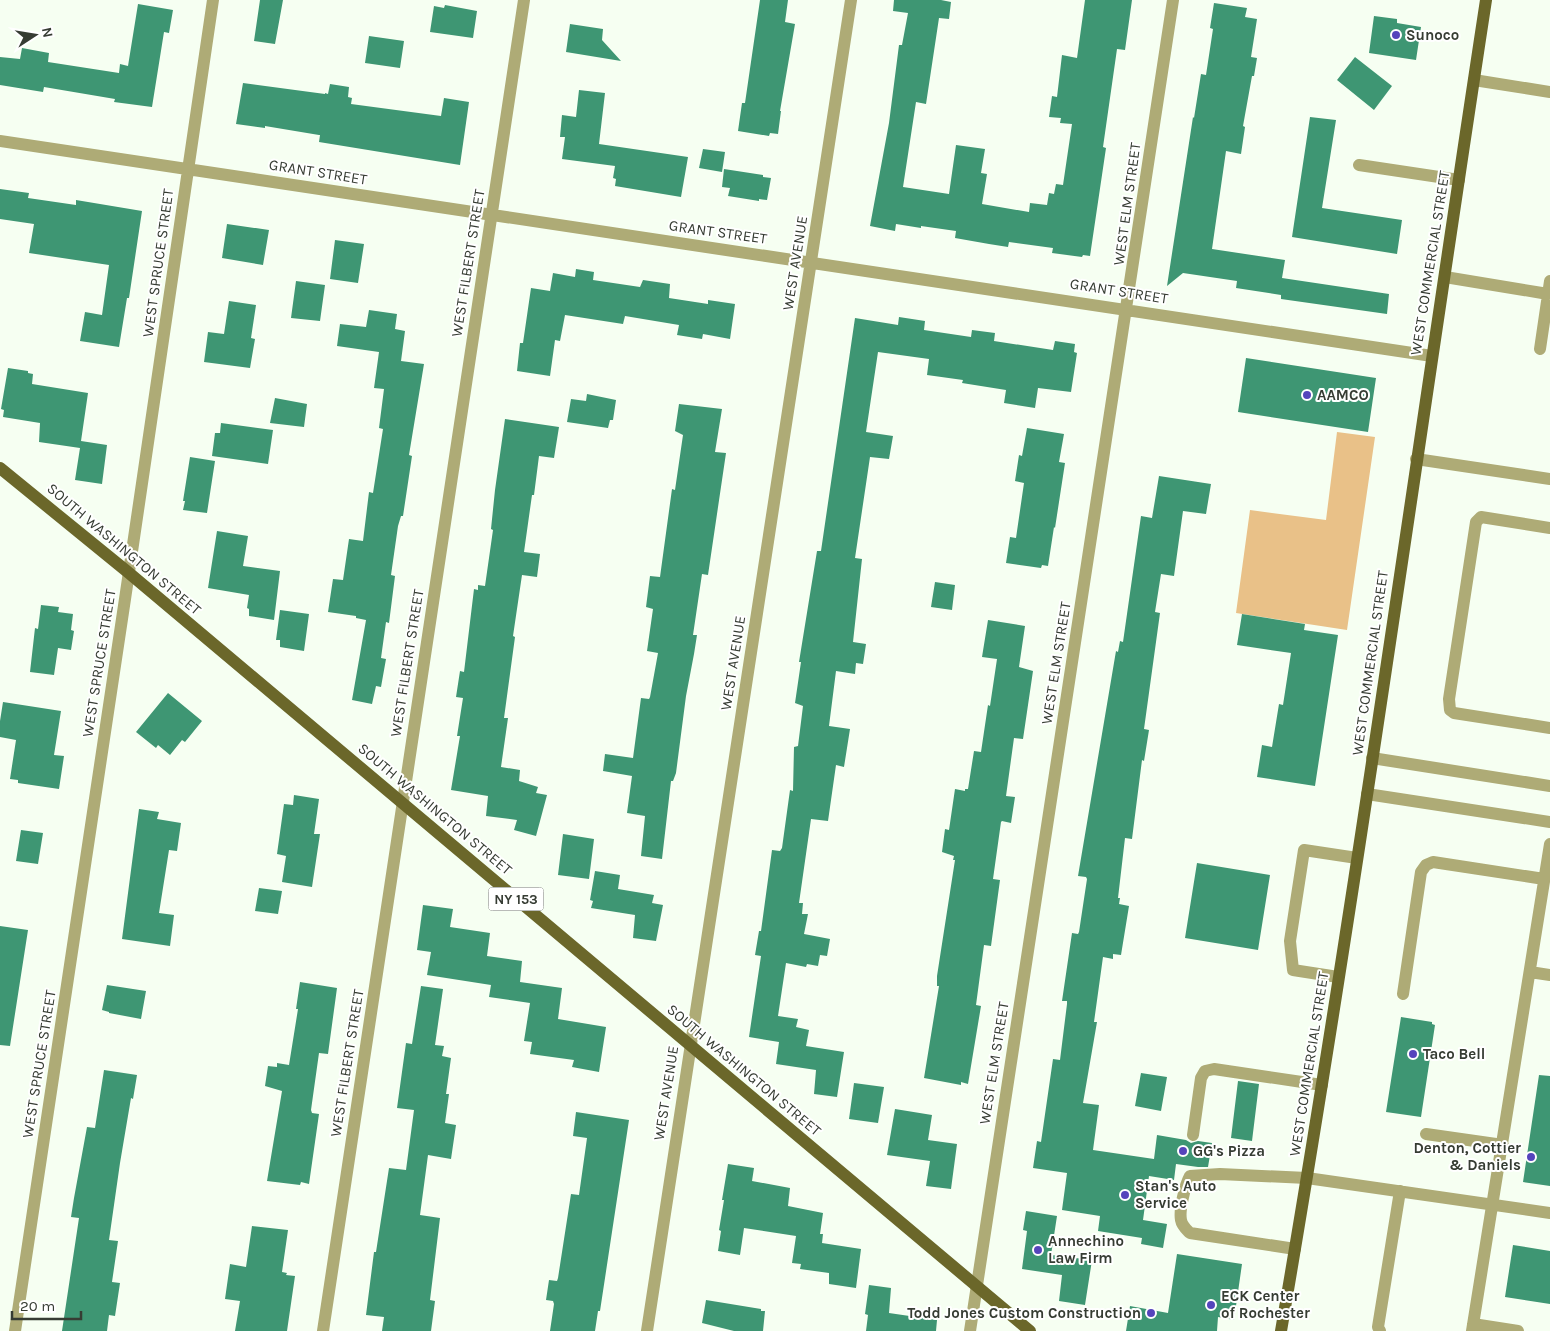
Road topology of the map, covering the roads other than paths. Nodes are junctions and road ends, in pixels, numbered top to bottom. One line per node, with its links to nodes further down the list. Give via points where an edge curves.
1 (214, 0): 10 (street, WEST SPRUCE STREET)
2 (524, 0): 12 (street, WEST FILBERT STREET)
3 (851, 0): 13 (street, WEST AVENUE)
4 (1173, 0): 17 (street, WEST ELM STREET)
5 (1486, 0): 6 (main road, WEST COMMERCIAL STREET)
6 (1474, 80): 7 (street); 11 (main road, WEST COMMERCIAL STREET)
7 (1550, 90)
8 (0, 141): 10 (street, GRANT STREET)
9 (1359, 165): 11 (street)
10 (188, 169): 12 (street, GRANT STREET); 24 (street, WEST SPRUCE STREET)
11 (1459, 180): 14 (main road, WEST COMMERCIAL STREET)
12 (491, 215): 13 (street, GRANT STREET); 29 (street, WEST FILBERT STREET)
13 (812, 262): 17 (street, GRANT STREET); 38 (street, WEST AVENUE)
14 (1445, 277): 16 (street); 19 (main road, WEST COMMERCIAL STREET)
15 (1550, 280): 16 (street)
16 (1548, 294): 18 (street)
17 (1127, 309): 19 (street, GRANT STREET); 48 (street, WEST ELM STREET)
18 (1540, 349)
19 (1432, 356): 20 (main road, WEST COMMERCIAL STREET)
20 (1416, 459): 22 (street); 26 (main road, WEST COMMERCIAL STREET)
21 (0, 468): 24 (main road, SOUTH WASHINGTON STREET / NY 153)
22 (1550, 479)
23 (1550, 528): 25 (street, via 1481,517 1476,522 1449,699 1450,710 1454,713)
24 (129, 573): 29 (main road, SOUTH WASHINGTON STREET / NY 153); 51 (street, WEST SPRUCE STREET)
25 (1550, 728)
26 (1372, 758): 27 (street); 28 (main road, WEST COMMERCIAL STREET)
27 (1550, 786)
28 (1367, 794): 30 (street); 32 (main road, WEST COMMERCIAL STREET)
29 (402, 803): 38 (main road, SOUTH WASHINGTON STREET / NY 153); 52 (street, WEST FILBERT STREET)
30 (1550, 822)
31 (1550, 844): 33 (street)
32 (1357, 858): 36 (main road, WEST COMMERCIAL STREET); 36 (street, via 1304,850 1290,941 1292,970)
33 (1544, 879): 34 (street); 37 (street, via 1433,862 1426,865 1421,872)
34 (1530, 972): 35 (street); 42 (street)
35 (1550, 975)
36 (1338, 977): 39 (main road, WEST COMMERCIAL STREET)
37 (1403, 994)
38 (690, 1045): 48 (main road, SOUTH WASHINGTON STREET / NY 153); 53 (street, WEST AVENUE)
39 (1322, 1085): 41 (street, via 1214,1069 1205,1071); 43 (main road, WEST COMMERCIAL STREET)
40 (1426, 1134): 42 (street)
41 (1193, 1135)
42 (1503, 1145): 45 (street)
43 (1307, 1178): 44 (street); 47 (main road, WEST COMMERCIAL STREET); 47 (street, via 1196,1174 1190,1176 1186,1183 1180,1219 1190,1233)
44 (1400, 1191): 45 (street); 50 (street)
45 (1493, 1204): 46 (street); 49 (street)
46 (1550, 1213)
47 (1295, 1250): 56 (main road, WEST COMMERCIAL STREET)
48 (977, 1286): 54 (street, WEST ELM STREET); 55 (main road, SOUTH WASHINGTON STREET / NY 153)
49 (1473, 1328): 57 (street)
50 (1377, 1330)
51 (15, 1331)
52 (323, 1331)
53 (647, 1331)
54 (970, 1331)
55 (1030, 1331)
56 (1281, 1331)
57 (1518, 1331)

